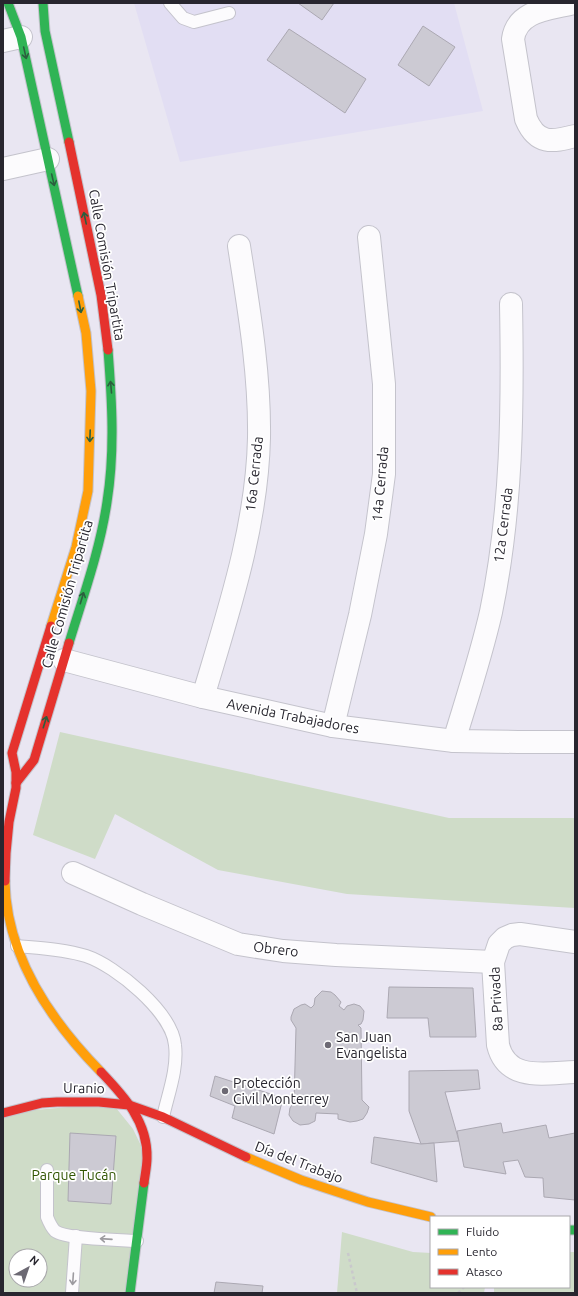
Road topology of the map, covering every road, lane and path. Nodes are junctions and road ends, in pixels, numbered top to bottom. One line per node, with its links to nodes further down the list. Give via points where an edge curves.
1 (8, 3): 6 (street, Calle Comisión Tripartita)
2 (43, 3): 13 (street, Calle Comisión Tripartita, one-way to 2, via 97,549 107,502 112,446 112,399 101,295 45,31)
3 (170, 3): 5 (lane, via 183,18 194,22)
4 (574, 3): 7 (street, via 535,12 525,17 518,23 513,39 529,127 544,139 555,141)
5 (229, 13)
6 (12, 39): 8 (street, Calle Comisión Tripartita, one-way to 8)
7 (575, 136)
8 (48, 159): 9 (street); 18 (street, Calle Comisión Tripartita, one-way to 18, via 86,333 91,391 88,491 76,547)
9 (3, 169)
10 (369, 238): 15 (street, 14a Cerrada, via 384,384 384,474 360,614)
11 (239, 246): 14 (street, 16a Cerrada, via 253,332 259,439 254,494 242,560)
12 (511, 304): 16 (street, 12a Cerrada, via 511,429 508,494 501,554 491,612 477,668)
13 (64, 660): 14 (street, Avenida Trabajadores); 19 (street, Calle Comisión Tripartita, one-way to 13)
14 (203, 697): 15 (street, Avenida Trabajadores)
15 (333, 726): 16 (street, Avenida Trabajadores)
16 (454, 741): 17 (street, Avenida Trabajadores)
17 (575, 742)
18 (8, 752): 19 (street); 20 (street, Calle Comisión Tripartita)
19 (34, 760): 20 (street, Calle Comisión Tripartita)
20 (16, 783): 23 (street, Calle Comisión Tripartita, via 5,857 7,914)
21 (73, 873): 24 (street, Obrero, via 238,944 328,955)
22 (575, 942): 24 (street, 8a Privada, via 512,935 499,944)
23 (16, 946): 26 (street, Calle Comisión Tripartita, via 53,1016); 28 (lane, via 73,952 99,961 112,968 158,1010 168,1024 175,1044 174,1069)
24 (493, 962): 25 (street, 8a Privada, via 498,1045 505,1062 513,1069 524,1072)
25 (575, 1072)
26 (130, 1105): 27 (street, Uranio, via 57,1102 42,1103); 28 (street, Uranio); 32 (street, Calle Comisión Tripartita, via 140,1122 146,1140 147,1158)
27 (3, 1113)
28 (163, 1117): 30 (street, Día del Trabajo, via 233,1152 301,1180 368,1202)
29 (47, 1170): 31 (lane, via 49,1225 56,1232)
30 (430, 1217)
31 (76, 1236): 32 (lane, one-way to 31); 34 (lane, one-way to 34)
32 (137, 1241): 35 (street, Calle Comisión Tripartita)
33 (348, 1253): 36 (path)
34 (72, 1293)
35 (130, 1293)
36 (357, 1293)

